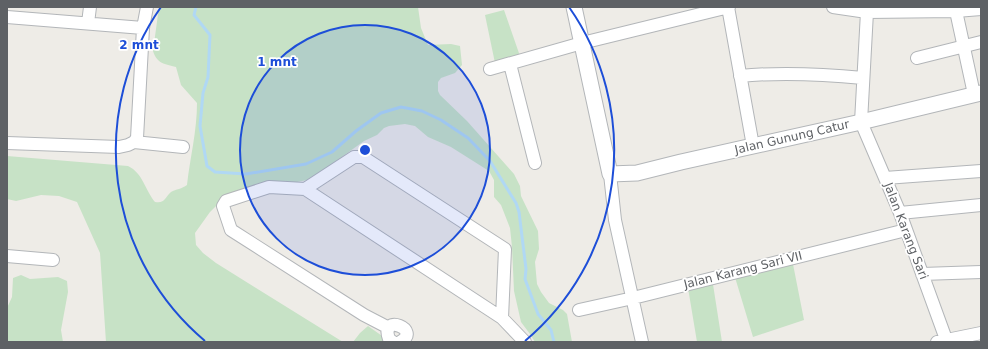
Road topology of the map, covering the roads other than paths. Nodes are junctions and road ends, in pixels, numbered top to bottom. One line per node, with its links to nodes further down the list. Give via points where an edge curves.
1 (90, 7): 10 (street)
2 (147, 7): 11 (street)
3 (574, 7): 13 (street)
4 (729, 7): 13 (street); 18 (street)
5 (833, 7): 7 (street)
6 (981, 9): 8 (street)
7 (867, 10): 8 (street); 19 (street)
8 (956, 11): 14 (street, Jalan Gunung Catur)
9 (7, 17): 10 (street)
10 (88, 23): 11 (street)
11 (143, 28): 22 (street, via 137,138)
12 (981, 42): 14 (street)
13 (582, 43): 16 (street); 28 (street)
14 (965, 46): 15 (street); 20 (street, Jalan Gunung Catur)
15 (917, 58)
16 (510, 64): 17 (street); 26 (street)
17 (490, 69)
18 (740, 76): 19 (street, via 798,73); 24 (street)
19 (863, 78): 21 (street)
20 (978, 93): 21 (street, Jalan Gunung Catur)
21 (861, 122): 24 (street, Jalan Gunung Catur); 29 (street, Jalan Karang Sari)
22 (134, 142): 23 (street, via 119,147); 25 (street)
23 (7, 143)
24 (753, 146): 28 (street, Jalan Gunung Catur, via 637,173)
25 (183, 147)
26 (534, 163)
27 (981, 171): 29 (street)
28 (610, 174): 38 (street, via 615,220)
29 (885, 178): 32 (street, Jalan Karang Sari)
30 (305, 189): 40 (street); 40 (street, via 354,157 363,157 505,249); 42 (street, via 269,187 226,202 222,206 231,230 364,315 389,328 398,324 402,326 406,334)
31 (981, 205): 32 (street)
32 (900, 213): 33 (street, Jalan Karang Sari)
33 (906, 230): 37 (street, Jalan Karang Sari); 38 (street, Jalan Karang Sari VII)
34 (7, 256): 35 (street)
35 (53, 260)
36 (981, 272): 37 (street)
37 (922, 274): 43 (street, Jalan Karang Sari)
38 (633, 298): 39 (street, Jalan Karang Sari VII); 45 (street)
39 (579, 310)
40 (502, 318): 44 (street)
41 (981, 333): 43 (street)
42 (402, 341)
43 (944, 341)
44 (525, 342)
45 (642, 342)

